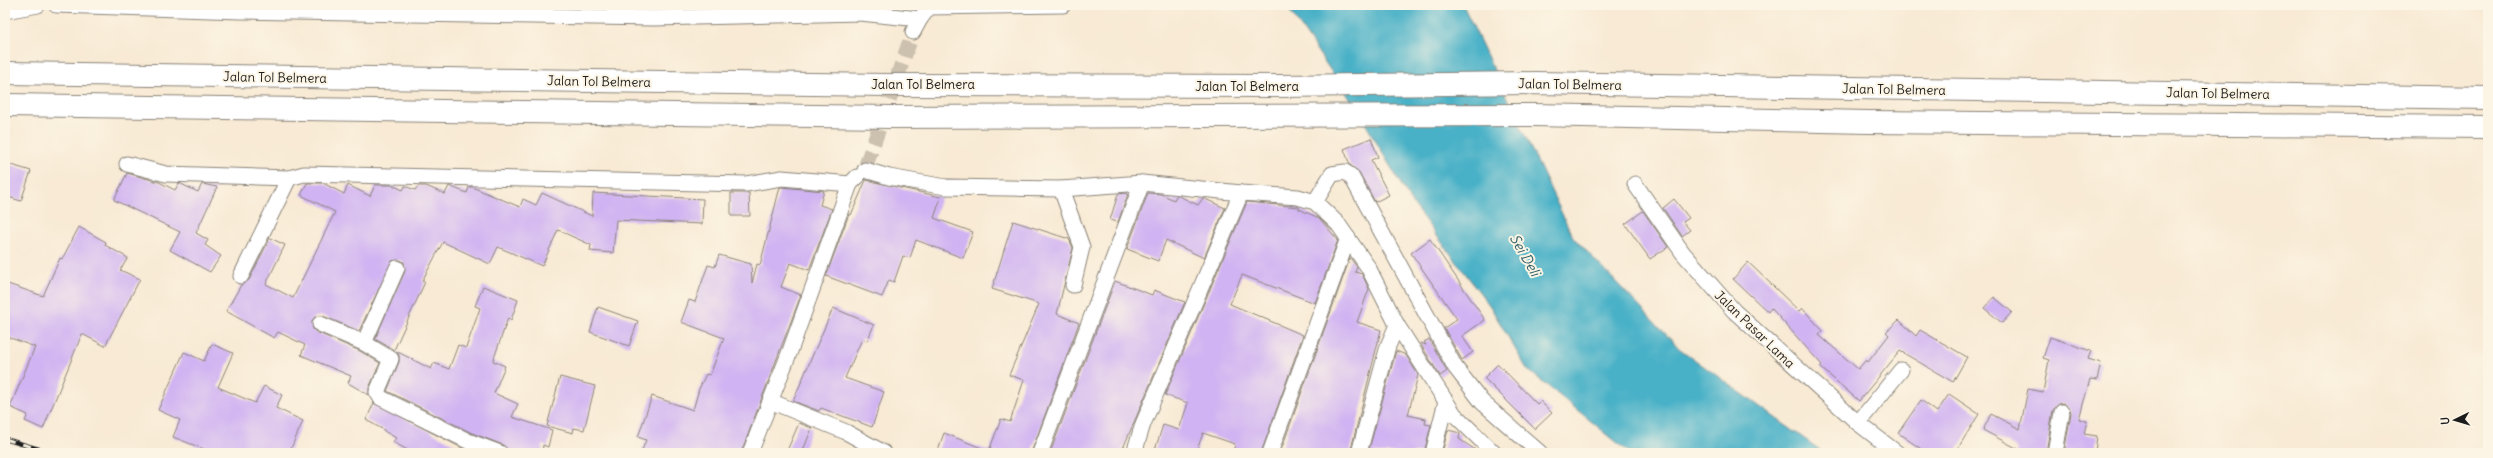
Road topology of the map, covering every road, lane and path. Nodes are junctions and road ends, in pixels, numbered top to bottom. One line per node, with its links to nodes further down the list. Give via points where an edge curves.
1 (38, 5): 6 (street)
2 (56, 5): 4 (street)
3 (1064, 5): 8 (street)
4 (243, 8): 5 (street)
5 (508, 9): 7 (street)
6 (5, 11)
7 (657, 11): 8 (street)
8 (923, 16)
9 (5, 72): 10 (highway, Jalan Tol Belmera, via 887,84 1536,84)
10 (2488, 98)
11 (5, 105): 12 (highway, via 61,108 891,117 1534,115 1884,122)
12 (2488, 127)
13 (127, 164): 14 (street, via 166,174)
14 (289, 178): 16 (street, via 304,174 746,184 782,178); 23 (street)
15 (1142, 183): 18 (street); 19 (street); 36 (street)
16 (850, 184): 18 (street, via 865,167 889,177 946,187); 29 (street)
17 (1635, 184): 32 (street, Jalan Pasar Lama, via 1700,275 1766,342)
18 (1061, 189): 24 (street, via 1082,248)
19 (1241, 193): 20 (street, via 1298,197); 37 (street, via 1146,417)
20 (1315, 202): 21 (street, via 1328,212); 42 (street, via 1332,174 1345,172 1351,176 1455,367 1482,402)
21 (1348, 238): 26 (street, via 1368,267); 38 (street)
22 (397, 268): 27 (street)
23 (242, 276)
24 (1072, 285)
25 (320, 324): 27 (street)
26 (1397, 325): 30 (street); 39 (street, via 1388,346)
27 (364, 343): 33 (street, via 391,358 378,395 468,441)
28 (1901, 370): 32 (street)
29 (770, 401): 34 (street); 35 (street, via 846,432)
30 (1446, 401): 40 (street); 41 (street, via 1454,414)
31 (2062, 412): 44 (street)
32 (1858, 423): 43 (street, Jalan Pasar Lama)
33 (500, 453)
34 (750, 453)
35 (884, 453)
36 (1040, 453)
37 (1134, 453)
38 (1270, 453)
39 (1359, 453)
40 (1432, 453)
41 (1494, 453)
42 (1540, 453)
43 (1897, 453)
44 (2055, 453)

